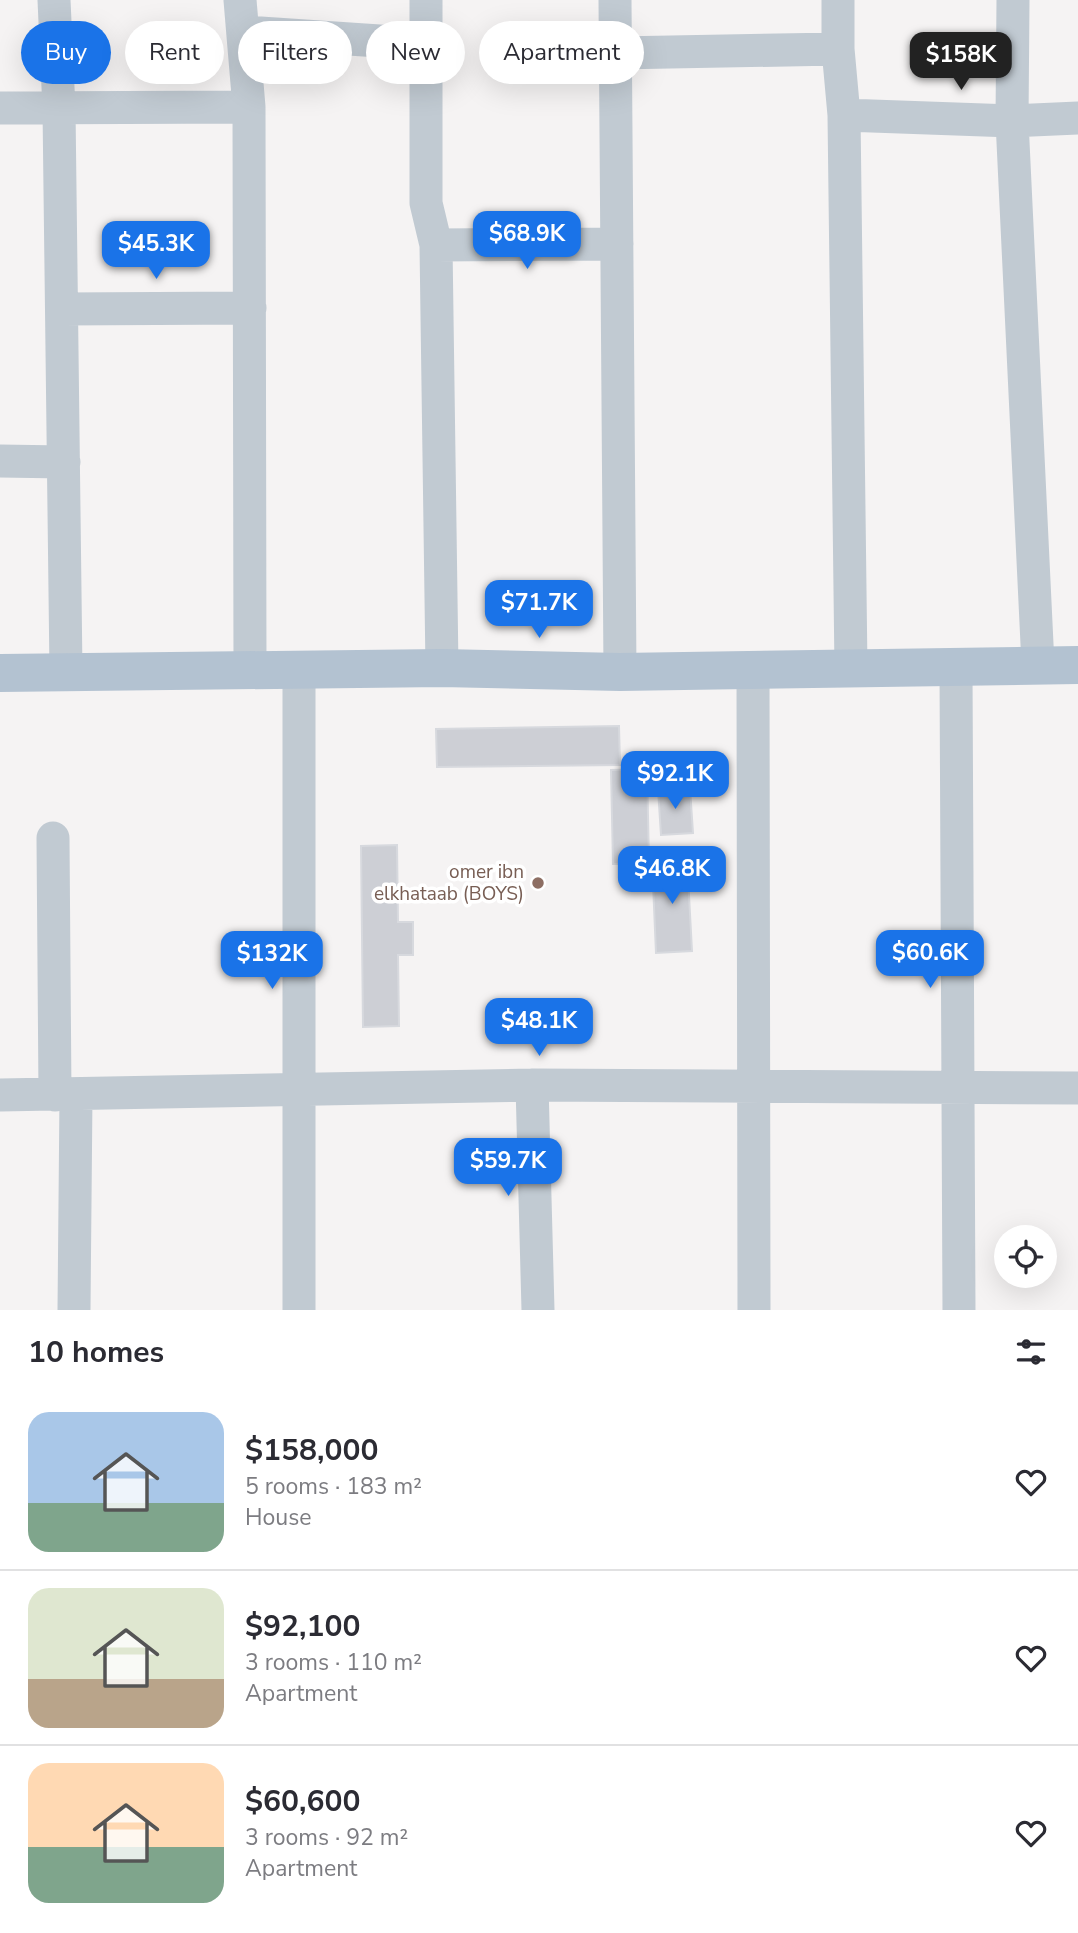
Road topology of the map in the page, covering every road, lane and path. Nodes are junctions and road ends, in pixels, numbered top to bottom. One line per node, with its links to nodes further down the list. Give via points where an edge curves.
1 (54, 0): 16 (street)
2 (426, 0): 7 (street)
3 (615, 0): 8 (street)
4 (838, 0): 10 (street)
5 (1013, 0): 19 (street)
6 (243, 16): 9 (street); 14 (street)
7 (425, 21)
8 (616, 21)
9 (366, 35)
10 (838, 49): 11 (street); 17 (street)
11 (644, 53)
12 (425, 84): 21 (street, via 426,203)
13 (617, 84): 20 (street)
14 (249, 107): 16 (street); 22 (street)
15 (0, 108): 16 (street)
16 (60, 108): 23 (street)
17 (844, 115): 19 (street); 30 (street)
18 (1078, 118): 19 (street)
19 (1013, 121): 26 (street)
20 (617, 244): 21 (street); 35 (street)
21 (436, 245): 28 (street)
22 (250, 308): 23 (street); 34 (street)
23 (62, 309): 25 (street)
24 (0, 461): 25 (street)
25 (64, 462): 33 (street)
26 (1038, 665): 27 (main road); 31 (main road)
27 (1078, 665)
28 (442, 668): 32 (main road); 35 (main road)
29 (753, 669): 30 (main road); 35 (main road); 40 (street)
30 (850, 669): 31 (main road)
31 (956, 669): 39 (street)
32 (299, 671): 34 (main road); 42 (street)
33 (66, 672): 34 (main road); 36 (main road)
34 (250, 672)
35 (620, 672)
36 (0, 673)
37 (53, 838): 44 (street)
38 (532, 1085): 40 (street); 42 (street); 47 (street)
39 (958, 1087): 40 (street); 41 (street); 49 (street)
40 (754, 1088): 48 (street)
41 (1078, 1088)
42 (299, 1090): 44 (street); 46 (street)
43 (0, 1094): 44 (street)
44 (66, 1095): 45 (street)
45 (74, 1310)
46 (299, 1310)
47 (538, 1310)
48 (754, 1310)
49 (959, 1310)

